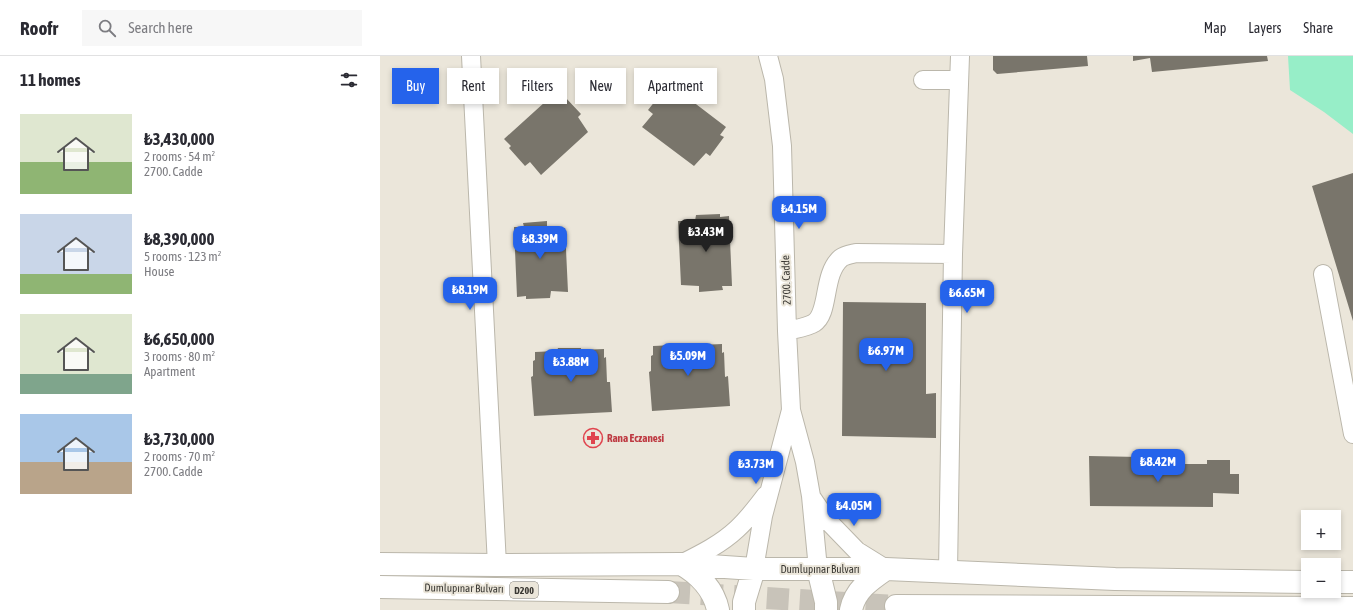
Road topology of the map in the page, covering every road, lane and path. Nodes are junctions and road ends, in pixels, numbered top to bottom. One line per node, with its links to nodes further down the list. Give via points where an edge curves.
1 (471, 56): 15 (street)
2 (768, 56): 8 (street, 2700. Cadde, via 774,79 782,146)
3 (960, 56): 5 (street)
4 (923, 80): 5 (street)
5 (959, 80): 6 (street)
6 (953, 254): 8 (street, via 856,253 842,257 831,271 822,314 814,323); 19 (street)
7 (1323, 274): 10 (street)
8 (787, 331): 9 (street, 2700. Cadde)
9 (791, 410): 11 (street, 2700. Cadde); 12 (street, 2700. Cadde, via 806,462)
10 (1353, 434)
11 (769, 492): 14 (street, via 727,538); 16 (street, 2700. Cadde)
12 (811, 496): 17 (street, 2700. Cadde); 18 (street, via 827,520 857,552)
13 (380, 564): 15 (highway, Dumlupınar Bulvarı)
14 (681, 564): 15 (highway, Dumlupınar Bulvarı); 16 (highway, Dumlupınar Bulvarı); 27 (highway, via 700,578 709,589 716,600)
15 (497, 565)
16 (754, 568): 17 (highway, Dumlupınar Bulvarı); 28 (highway)
17 (818, 569): 18 (highway, Dumlupınar Bulvarı); 29 (highway)
18 (886, 569): 19 (highway, Dumlupınar Bulvarı); 30 (highway, via 861,589 852,602)
19 (948, 572): 20 (highway, Dumlupınar Bulvarı, via 1115,579)
20 (1301, 582)
21 (1341, 582): 22 (highway)
22 (1353, 582)
23 (380, 587): 24 (highway, Dumlupınar Bulvarı / D200)
24 (668, 592)
25 (896, 606): 26 (highway)
26 (1353, 608)
27 (718, 610)
28 (744, 610)
29 (826, 610)
30 (851, 610)

